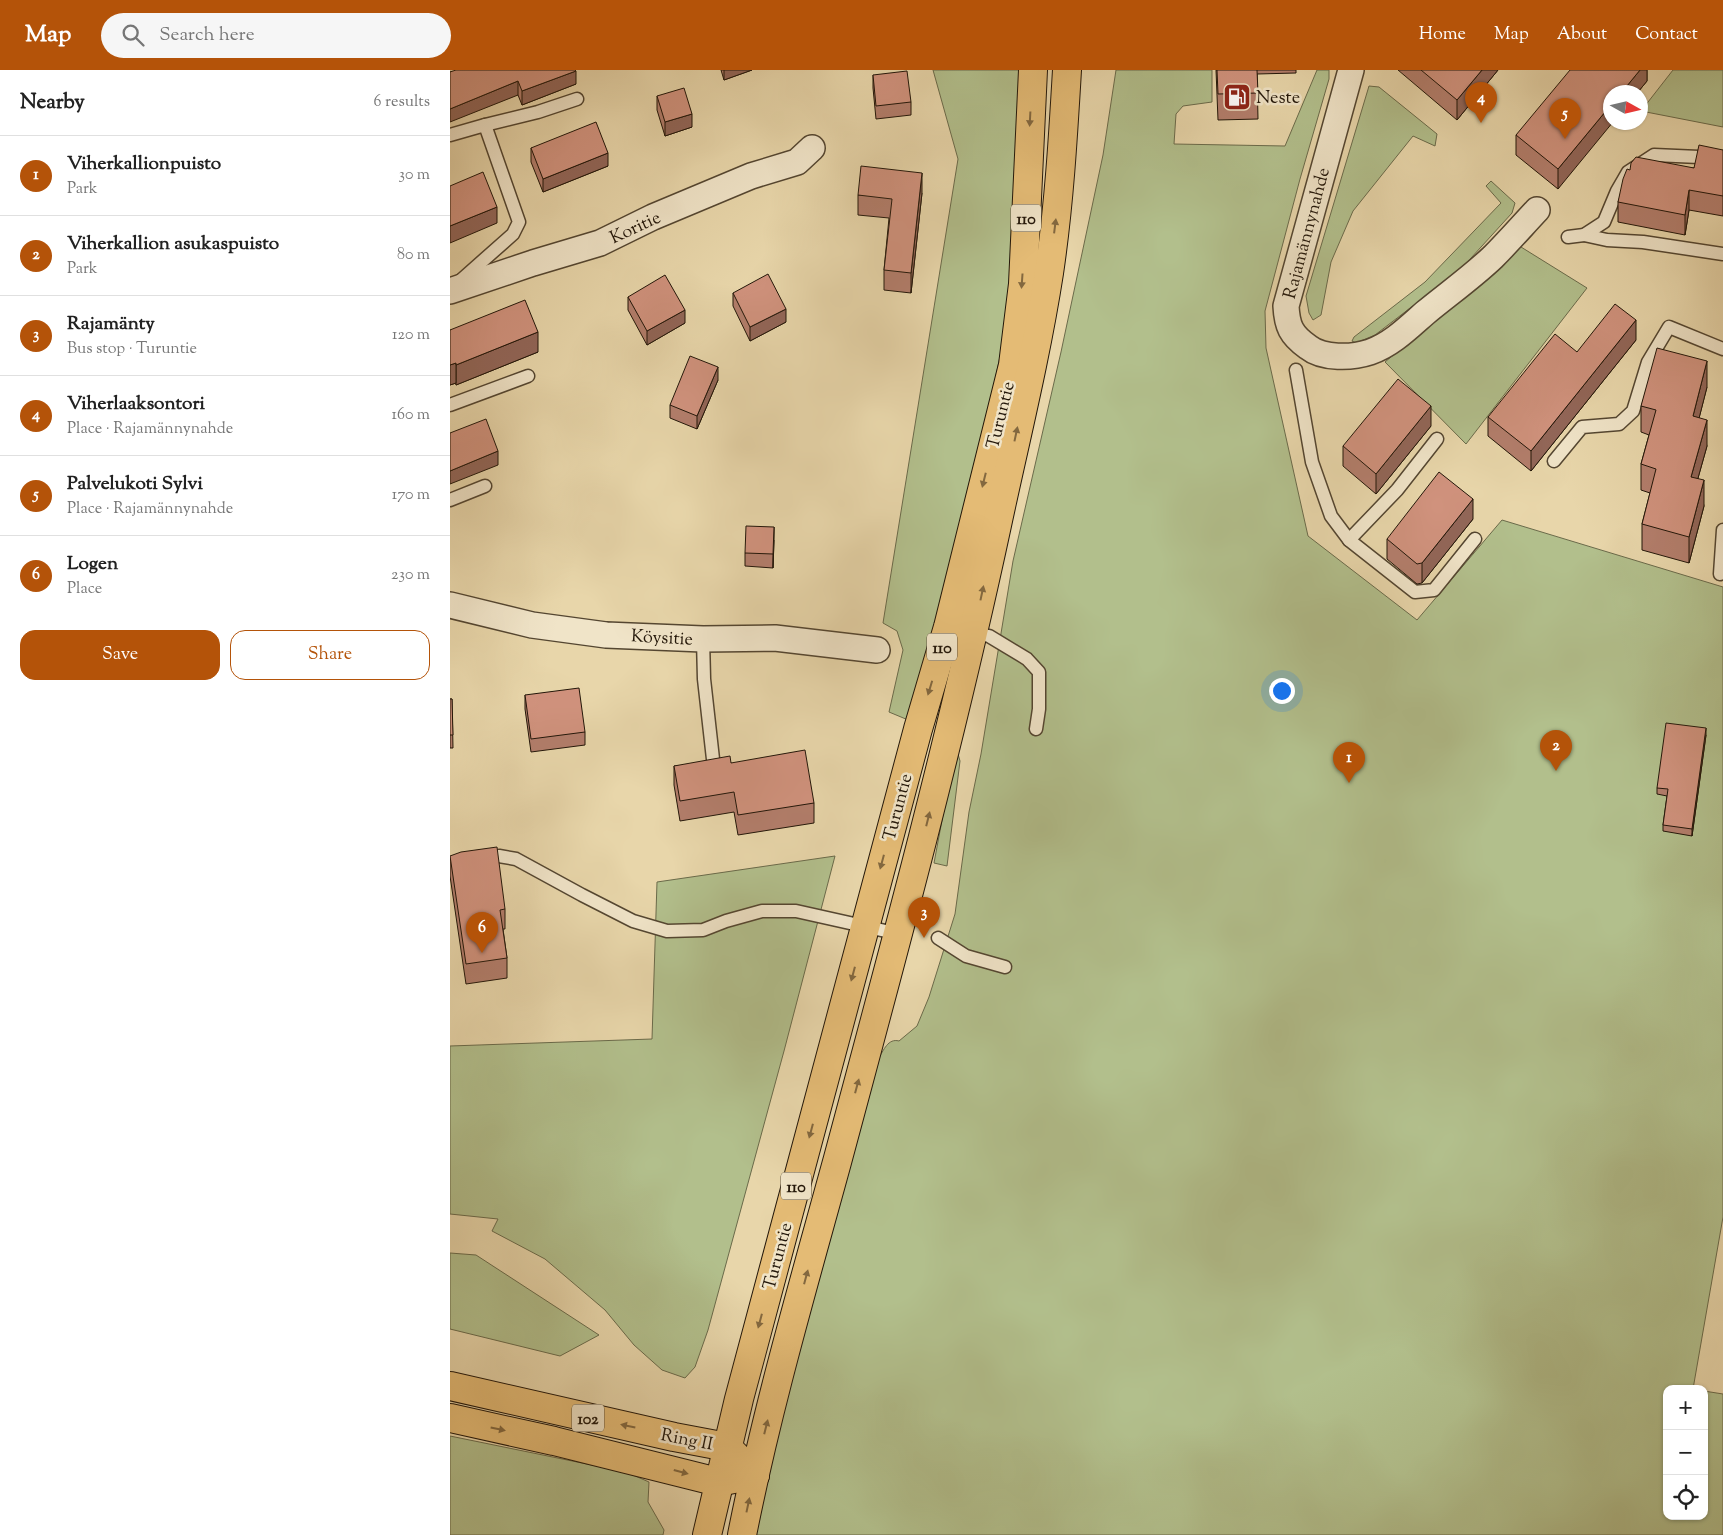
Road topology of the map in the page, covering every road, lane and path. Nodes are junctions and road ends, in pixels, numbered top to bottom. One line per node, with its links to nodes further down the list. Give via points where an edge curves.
1 (1033, 70): 27 (main road, Turuntie / 110, one-way to 27, via 1022,284 1013,365)
2 (1067, 70): 27 (main road, Turuntie / 110, one-way to 2, via 1030,368 1049,274 1059,194)
3 (1351, 70): 9 (street, Rajamännynahde, via 1286,306 1292,333 1314,352 1356,356 1371,352 1396,337 1492,257)
4 (577, 99): 5 (lane)
5 (485, 125): 6 (lane); 13 (lane, via 519,222 513,234)
6 (450, 135)
7 (812, 148): 13 (street, Koritie, via 797,162 751,176 600,243)
8 (1723, 161): 10 (lane, via 1654,155 1628,172 1604,222)
9 (1537, 210)
10 (1584, 235): 11 (lane); 12 (lane)
11 (1568, 237)
12 (1723, 254)
13 (450, 290)
14 (1723, 349): 19 (lane, via 1669,327 1648,362 1633,411 1619,424 1582,427)
15 (1296, 370): 24 (lane, via 1312,462 1330,516)
16 (528, 376): 17 (lane)
17 (450, 404)
18 (1437, 440): 24 (lane, via 1397,490)
19 (1554, 461)
20 (485, 486): 21 (lane)
21 (450, 500)
22 (1723, 530): 25 (lane)
23 (1475, 539): 24 (lane, via 1434,590 1415,592)
24 (1350, 540)
25 (1720, 574)
26 (450, 605): 28 (street, Köysitie, via 532,625 606,635)
27 (961, 630): 30 (lane, via 989,636 1027,659 1039,672); 33 (main road, Turuntie / 110, one-way to 33, via 918,729); 34 (main road, Turuntie / 110, one-way to 27, via 949,737)
28 (703, 639): 29 (street, Köysitie, via 775,638); 31 (lane)
29 (877, 650)
30 (1036, 729)
31 (714, 768)
32 (450, 868): 33 (lane, via 499,856 516,859 633,921 666,931 703,930 762,911 796,911)
33 (865, 926): 34 (lane); 39 (main road, Turuntie / 110, one-way to 39)
34 (898, 934): 40 (main road, Turuntie / 110, one-way to 34)
35 (938, 938): 36 (lane, via 966,956)
36 (1005, 967)
37 (450, 1386): 39 (main road, Ring II / 102, one-way to 37)
38 (450, 1418): 41 (main road, Ring II / 102, one-way to 41)
39 (727, 1447): 40 (main road, Ring II); 41 (main road, Turuntie / 110)
40 (755, 1475): 41 (main road, Ring II / 102); 43 (main road, Turuntie / 110, one-way to 40)
41 (718, 1482): 42 (main road, Turuntie / 110)
42 (707, 1535)
43 (742, 1535)

